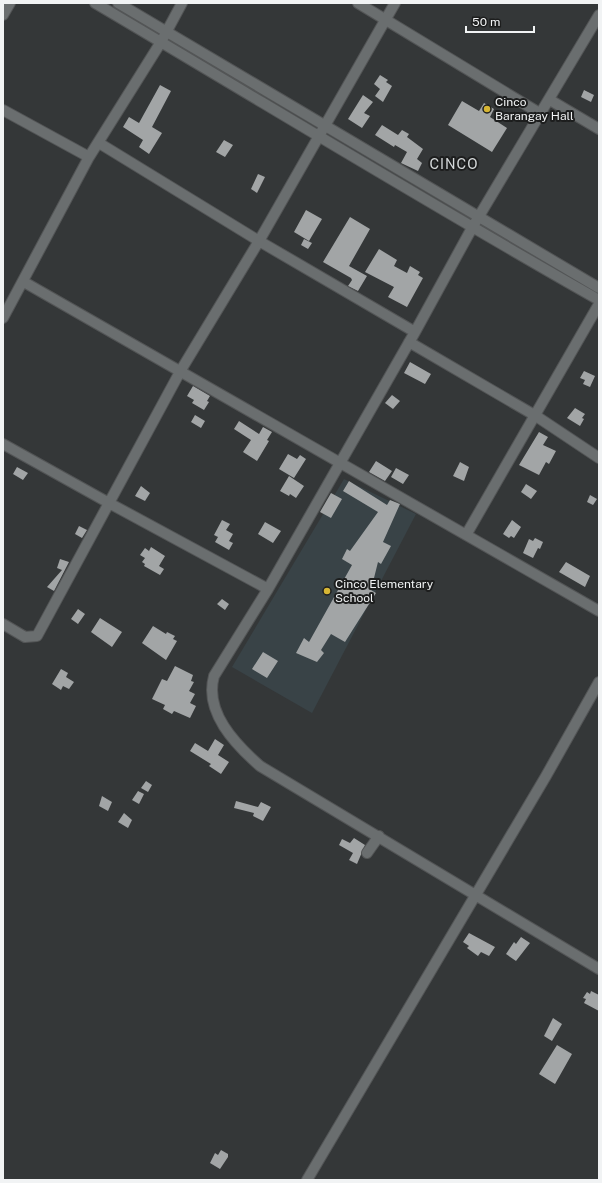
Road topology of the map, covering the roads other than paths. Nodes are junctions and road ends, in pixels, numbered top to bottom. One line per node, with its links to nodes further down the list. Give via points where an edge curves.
1 (10, 3): 8 (street)
2 (95, 3): 11 (street)
3 (118, 3): 10 (street)
4 (182, 3): 10 (street)
5 (358, 3): 9 (street)
6 (395, 3): 9 (street)
7 (599, 15): 12 (street)
8 (3, 16)
9 (385, 20): 14 (street); 16 (street)
10 (166, 31): 11 (street); 16 (street)
11 (161, 42): 16 (street); 17 (street)
12 (550, 100): 14 (street); 15 (street)
13 (3, 110): 18 (street)
14 (541, 114): 19 (street)
15 (599, 129)
16 (323, 132): 19 (street); 20 (street); 21 (street)
17 (99, 143): 18 (street); 21 (street)
18 (90, 157): 22 (street)
19 (478, 216): 20 (street); 23 (street)
20 (472, 228): 24 (street); 27 (street)
21 (259, 241): 27 (street); 29 (street)
22 (24, 282): 26 (street); 29 (street)
23 (599, 288)
24 (599, 300)
25 (599, 304): 30 (street)
26 (3, 318)
27 (415, 332): 28 (street)
28 (409, 342): 30 (street); 33 (street)
29 (181, 370): 33 (street); 34 (street)
30 (536, 416): 32 (street); 35 (street)
31 (3, 444): 34 (street)
32 (599, 458)
33 (339, 463): 35 (street); 36 (street)
34 (108, 503): 36 (street); 38 (street, via 60,598 37,636 25,638)
35 (466, 535): 37 (street)
36 (268, 589): 40 (street, via 214,676 211,698 218,717 260,766)
37 (599, 611)
38 (3, 624)
39 (599, 682): 42 (street)
40 (379, 836): 41 (street); 42 (street)
41 (367, 853)
42 (476, 895): 43 (street); 44 (street)
43 (599, 969)
44 (307, 1180)

